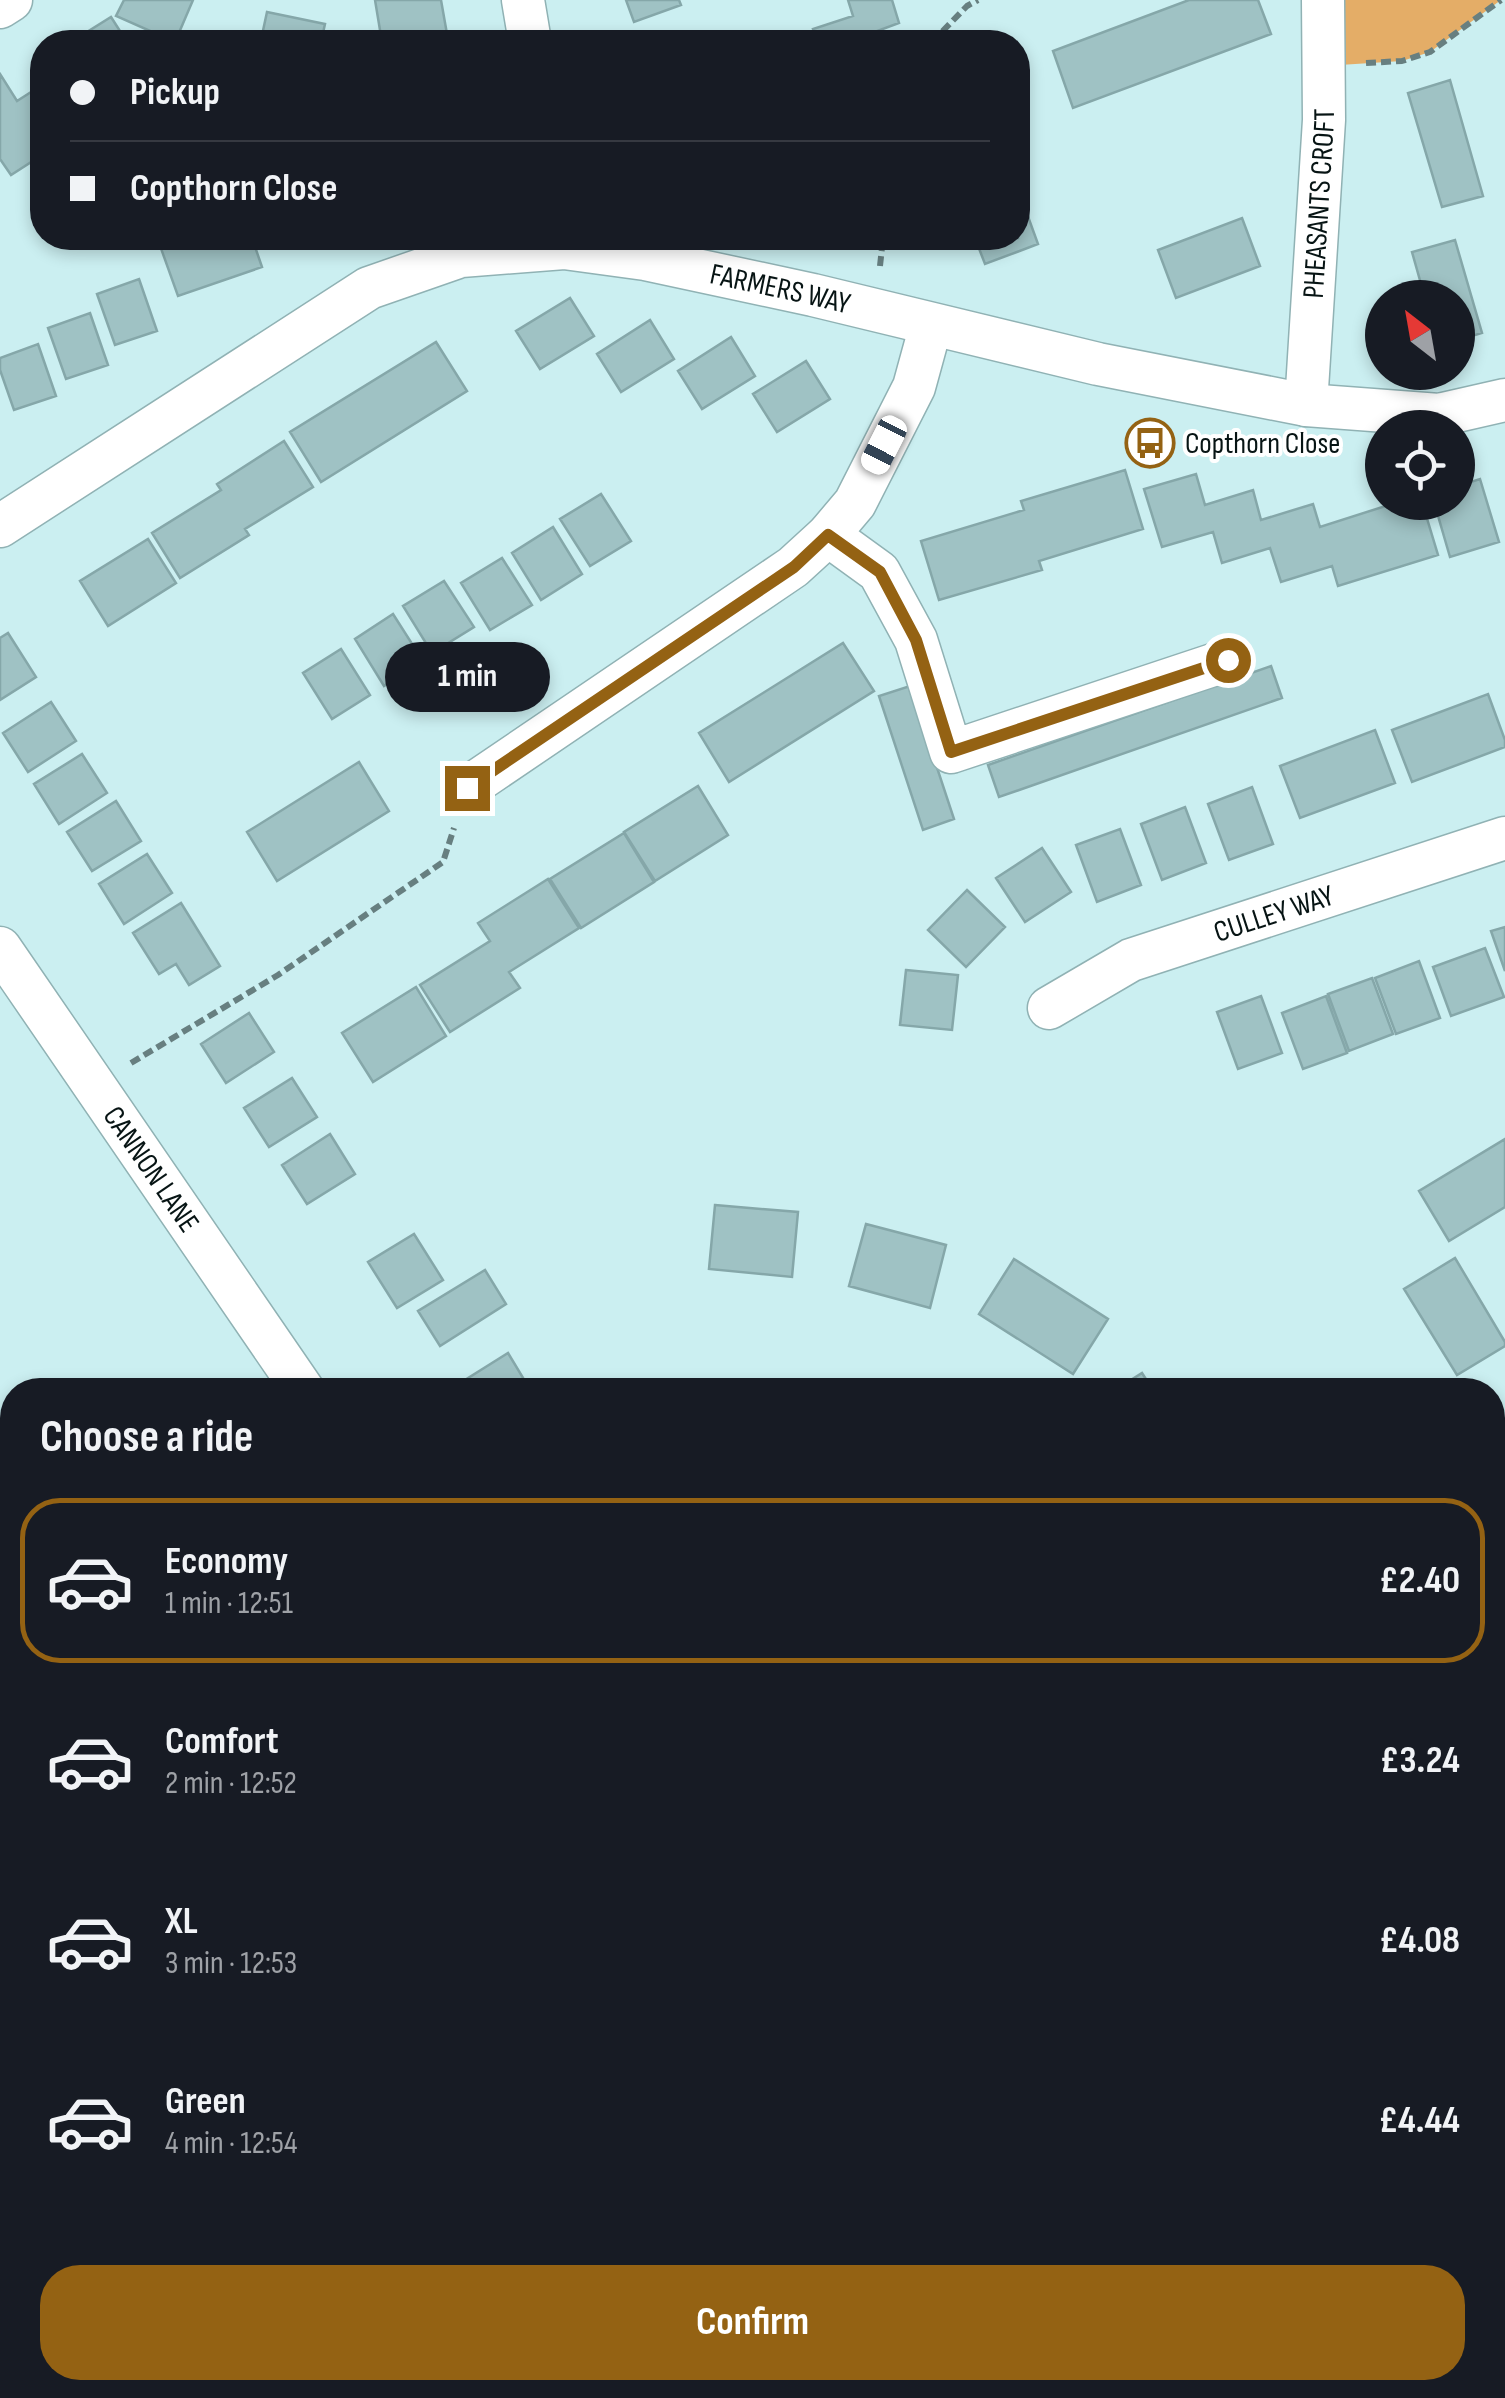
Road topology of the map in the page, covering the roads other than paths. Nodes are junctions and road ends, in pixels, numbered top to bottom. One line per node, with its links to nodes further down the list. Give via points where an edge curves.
1 (10, 0): 4 (street)
2 (524, 0): 5 (street)
3 (1322, 0): 10 (street, PHEASANTS CROFT, via 1324,120)
4 (0, 7)
5 (528, 30)
6 (508, 250): 11 (street, FARMERS WAY, via 461,256 369,288)
7 (599, 250): 8 (street, FARMERS WAY)
8 (931, 325): 10 (street, FARMERS WAY); 12 (street, via 914,387 855,503)
9 (1505, 400): 10 (street, FARMERS WAY, via 1439,415)
10 (1306, 404)
11 (0, 526)
12 (828, 535): 13 (street, via 880,572 916,640 951,752); 14 (street, via 794,567)
13 (1228, 660)
14 (467, 788)
15 (1505, 838): 17 (street, CULLEY WAY, via 1132,960)
16 (0, 948): 18 (street, CANNON LANE)
17 (1049, 1008)
18 (295, 1378)

